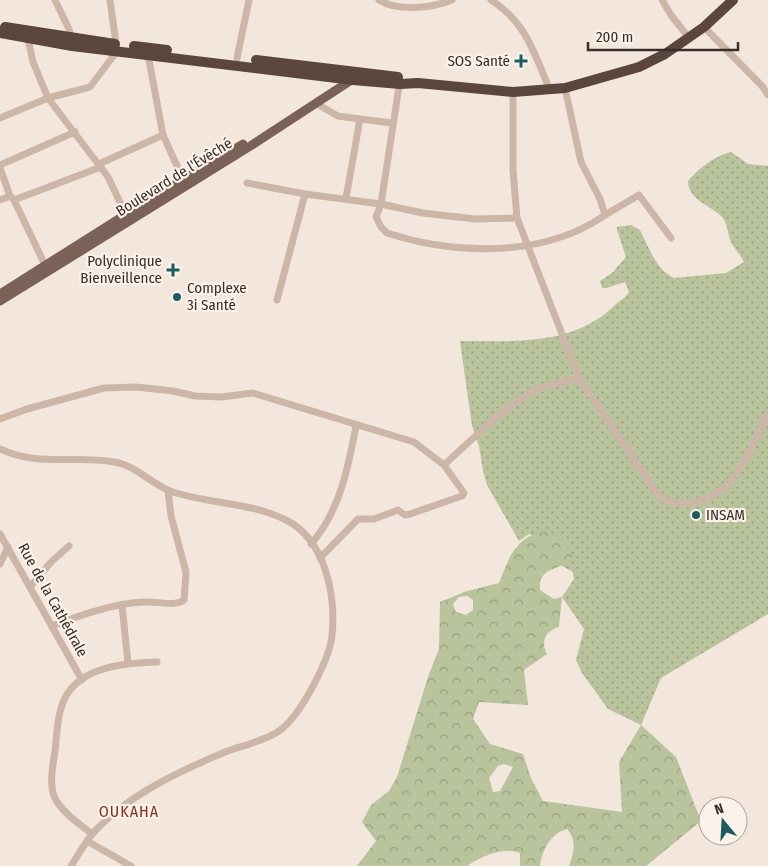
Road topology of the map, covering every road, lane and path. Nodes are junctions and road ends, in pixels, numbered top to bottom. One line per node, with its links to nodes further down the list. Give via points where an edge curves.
1 (55, 0): 14 (street)
2 (110, 0): 15 (street)
3 (248, 0): 17 (street)
4 (379, 0): 5 (street, via 399,7 442,4)
5 (452, 0)
6 (491, 0): 21 (street, via 513,16 525,34)
7 (662, 0): 13 (street)
8 (731, 1): 10 (highway)
9 (0, 27): 12 (highway)
10 (704, 27): 13 (highway); 23 (street)
11 (0, 33): 12 (highway)
12 (29, 35): 14 (highway); 24 (street, via 33,62)
13 (690, 38): 20 (highway, via 665,54 619,73)
14 (72, 42): 15 (highway)
15 (117, 48): 16 (highway); 17 (highway); 24 (street, via 90,87)
16 (148, 55): 17 (highway); 30 (street)
17 (237, 61): 18 (highway)
18 (353, 76): 19 (highway); 25 (main road, Boulevard de l'Évêché); 31 (main road, Boulevard de l'Évêché)
19 (400, 81): 22 (highway); 28 (street)
20 (565, 88): 21 (highway); 42 (street, via 581,162)
21 (550, 90): 22 (highway)
22 (513, 92): 44 (street)
23 (768, 95)
24 (48, 98): 26 (street); 29 (street)
25 (317, 104): 27 (street, via 338,116); 31 (main road, Boulevard de l'Évêché)
26 (0, 118)
27 (360, 119): 28 (street); 38 (street)
28 (392, 123): 41 (street)
29 (75, 132): 32 (street); 33 (street)
30 (163, 135): 33 (street); 34 (street)
31 (251, 143): 34 (main road, Boulevard de l'Évêché); 40 (main road, Boulevard de l'Évêché)
32 (0, 166): 37 (street)
33 (100, 166): 37 (street); 43 (street)
34 (183, 179): 40 (main road, Boulevard de l'Évêché)
35 (247, 183): 36 (street)
36 (305, 194): 38 (street); 49 (street)
37 (12, 198): 39 (street); 47 (street)
38 (346, 198): 41 (street)
39 (0, 200)
40 (154, 201): 43 (main road, Boulevard de l'Évêché); 50 (main road, Boulevard de l'Évêché)
41 (381, 204): 44 (street, via 458,217); 46 (street, via 376,217 381,227 387,234 401,238 466,250)
42 (605, 214): 45 (street, via 639,195); 46 (street, via 594,223 572,232)
43 (126, 215): 47 (main road, Boulevard de l'Évêché)
44 (517, 218): 46 (street)
45 (672, 238)
46 (527, 244): 51 (street)
47 (45, 265): 48 (main road, Boulevard de l'Évêché)
48 (0, 294)
49 (277, 300)
50 (0, 301)
51 (579, 378): 52 (street, via 659,496 676,505 713,497 729,485 748,456); 56 (street, via 535,389 496,417)
52 (768, 413)
53 (0, 420): 54 (street, via 27,409 104,388 136,387 195,396 253,394)
54 (356, 426): 56 (street, via 414,442); 59 (street, via 341,490 326,526)
55 (0, 449): 57 (street, via 36,461 95,460 124,464)
56 (444, 466): 62 (street, via 462,487 462,496 408,515 398,510 374,519 358,519)
57 (168, 490): 59 (street, via 284,519 298,528); 65 (street, via 171,516 186,572 186,597 180,603)
58 (0, 534): 61 (street, Rue de la Cathédrale)
59 (311, 544): 62 (street)
60 (69, 546): 64 (street)
61 (8, 547): 63 (street); 64 (street, Rue de la Cathédrale)
62 (320, 558): 70 (street, via 328,578 332,637 326,659 292,718 272,734 142,793)
63 (0, 564)
64 (30, 587): 66 (street, Rue de la Cathédrale)
65 (122, 605): 66 (street); 68 (street)
66 (52, 626): 69 (street, Rue de la Cathédrale)
67 (157, 662): 68 (street)
68 (128, 663): 69 (street)
69 (82, 680): 70 (street, via 65,699 59,722 53,786 54,798 60,806)
70 (92, 834): 71 (street)
71 (87, 842): 72 (street); 73 (street)
72 (71, 866)
73 (131, 866)

